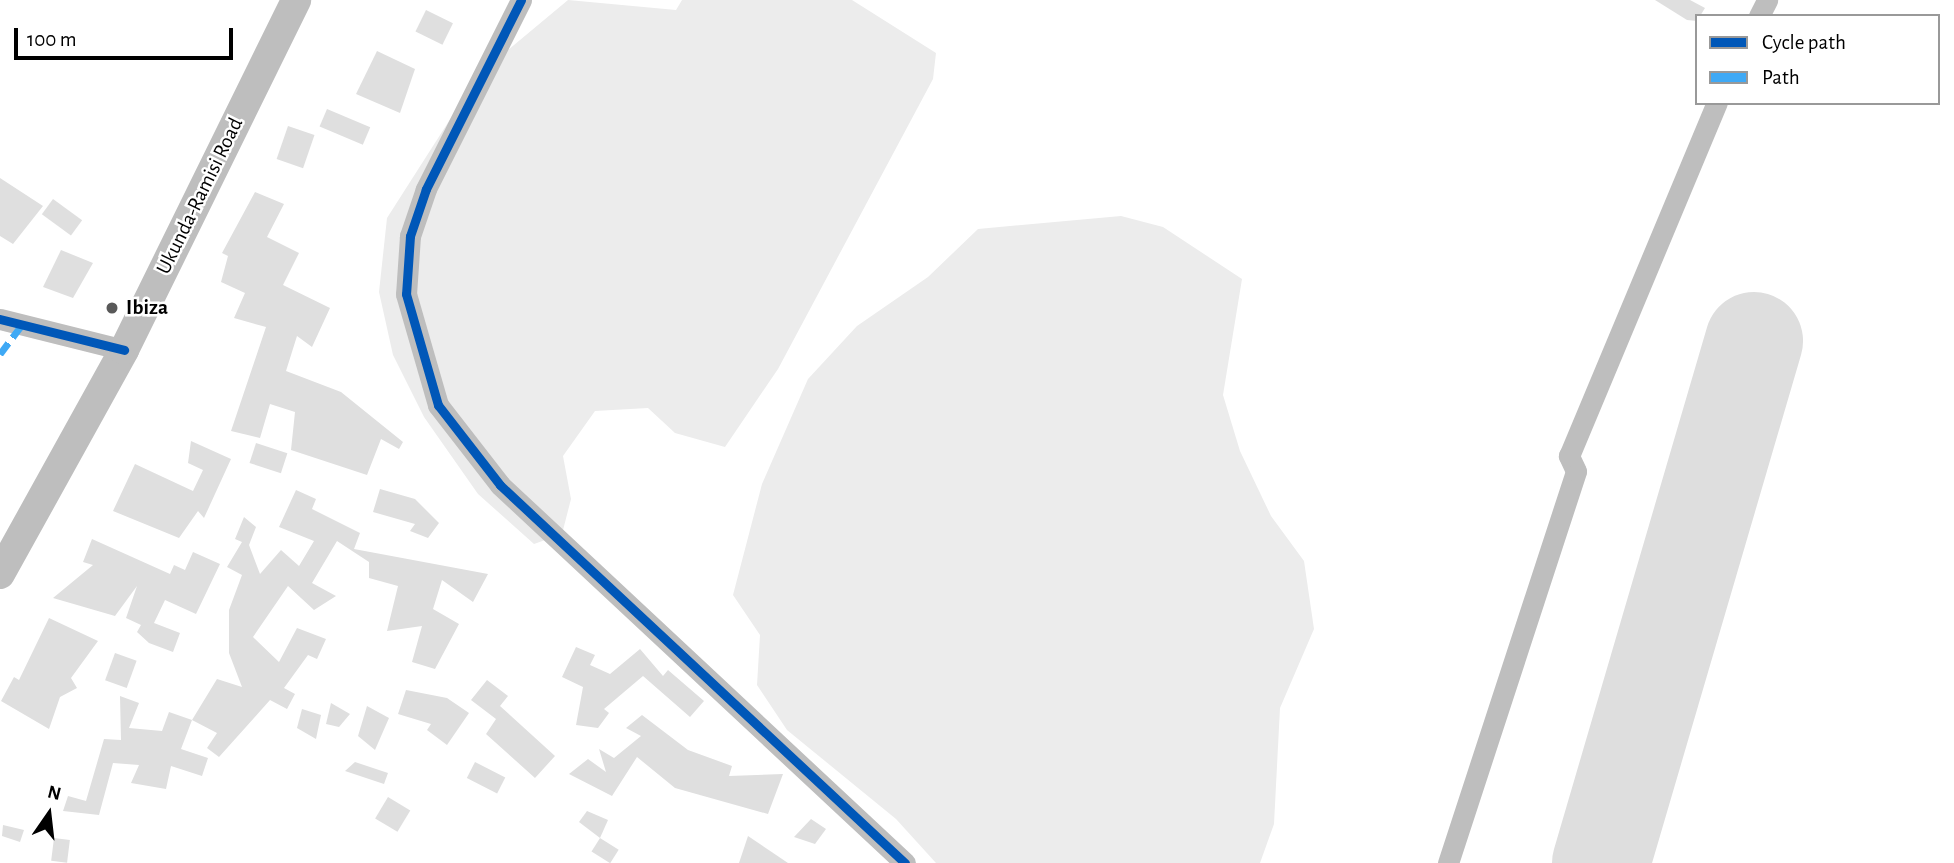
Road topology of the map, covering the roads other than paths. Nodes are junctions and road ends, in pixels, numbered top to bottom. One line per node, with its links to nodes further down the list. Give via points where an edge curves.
1 (296, 0): 5 (highway, Ukunda-Ramisi Road)
2 (521, 0): 7 (street, via 426,189 410,236 407,294 438,405 500,485)
3 (1716, 105): 8 (street, via 1569,456 1576,471)
4 (0, 319): 5 (street)
5 (124, 350): 6 (highway, Ukunda-Ramisi Road)
6 (0, 574)
7 (905, 863)
8 (1448, 863)

